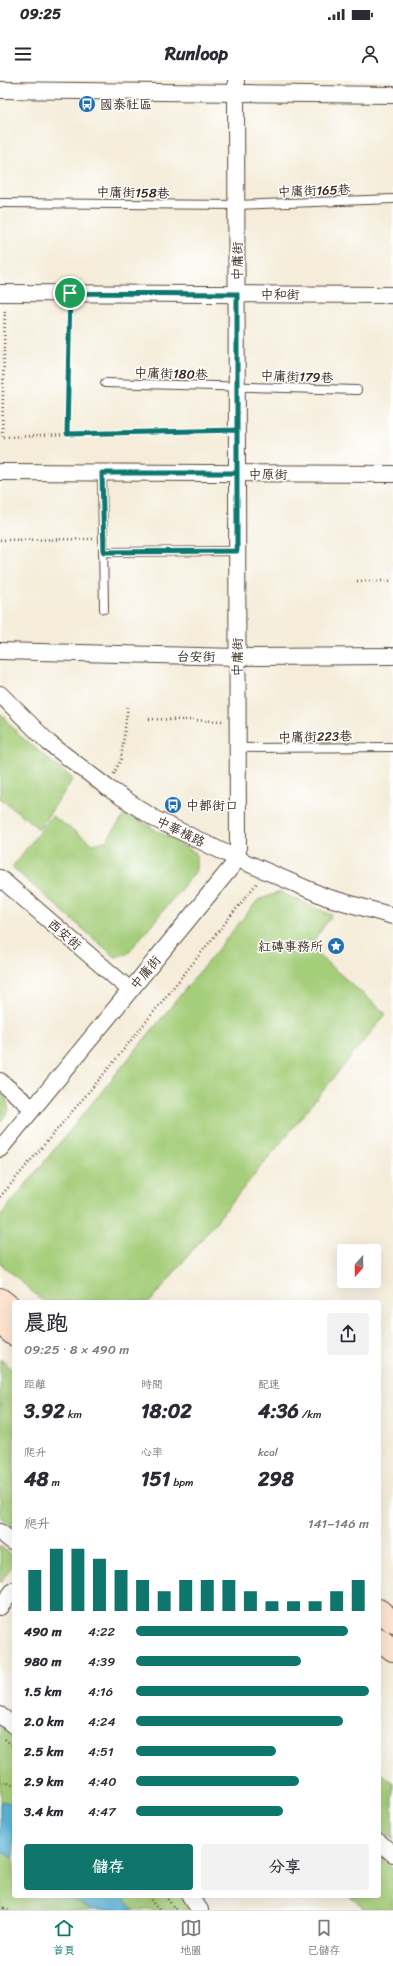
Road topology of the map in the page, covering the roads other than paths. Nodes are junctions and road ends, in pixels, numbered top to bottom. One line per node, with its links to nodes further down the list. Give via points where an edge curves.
1 (77, 86): 2 (street); 3 (street)
2 (236, 87): 4 (street); 7 (street, 中庸街)
3 (0, 90)
4 (393, 95)
5 (393, 199): 7 (lane, 中庸街165巷)
6 (0, 203): 7 (lane, 中庸街158巷)
7 (237, 205): 9 (street, 中庸街)
8 (3, 293): 9 (street, 中和街)
9 (237, 294): 10 (street, 中和街); 12 (street, 中庸街)
10 (393, 295)
11 (105, 382): 12 (lane, 中庸街180巷)
12 (237, 387): 13 (lane, 中庸街179巷); 16 (street, 中庸街)
13 (357, 390)
14 (0, 472): 15 (street, 中原街)
15 (102, 473): 16 (street, 中原街); 19 (lane)
16 (237, 473): 17 (street, 中原街); 18 (street, 中庸街)
17 (393, 474)
18 (237, 551): 19 (lane); 23 (street, 中庸街)
19 (104, 552): 20 (lane)
20 (104, 609)
21 (0, 651): 23 (street, 台安街)
22 (393, 656): 23 (street, 台安街)
23 (237, 657): 26 (street, 中庸街)
24 (0, 694): 27 (street, 中華橫路, via 49,742 108,788 155,819)
25 (393, 747): 26 (lane, 中庸街223巷)
26 (238, 748): 27 (street, 中庸街)
27 (238, 859): 29 (street, 中華橫路, via 326,896); 30 (street, 中庸街)
28 (0, 878): 30 (street, 西安街)
29 (393, 916)
30 (130, 990): 32 (street, 中庸街)
31 (0, 1081): 32 (street)
32 (32, 1108): 33 (street, 中庸街)
33 (0, 1148)
34 (0, 1299): 35 (street)
35 (12, 1308)
36 (0, 1323): 37 (street)
37 (12, 1333)
38 (0, 1532): 39 (street)
39 (12, 1541)
40 (12, 1592): 41 (street)
41 (0, 1607)
42 (381, 1612): 43 (street)
43 (393, 1622)
44 (381, 1641): 45 (street)
45 (393, 1650)
46 (0, 1715): 47 (street)
47 (12, 1724)
48 (381, 1844): 49 (street)
49 (393, 1854)
50 (191, 1898): 51 (street)
51 (200, 1910)

